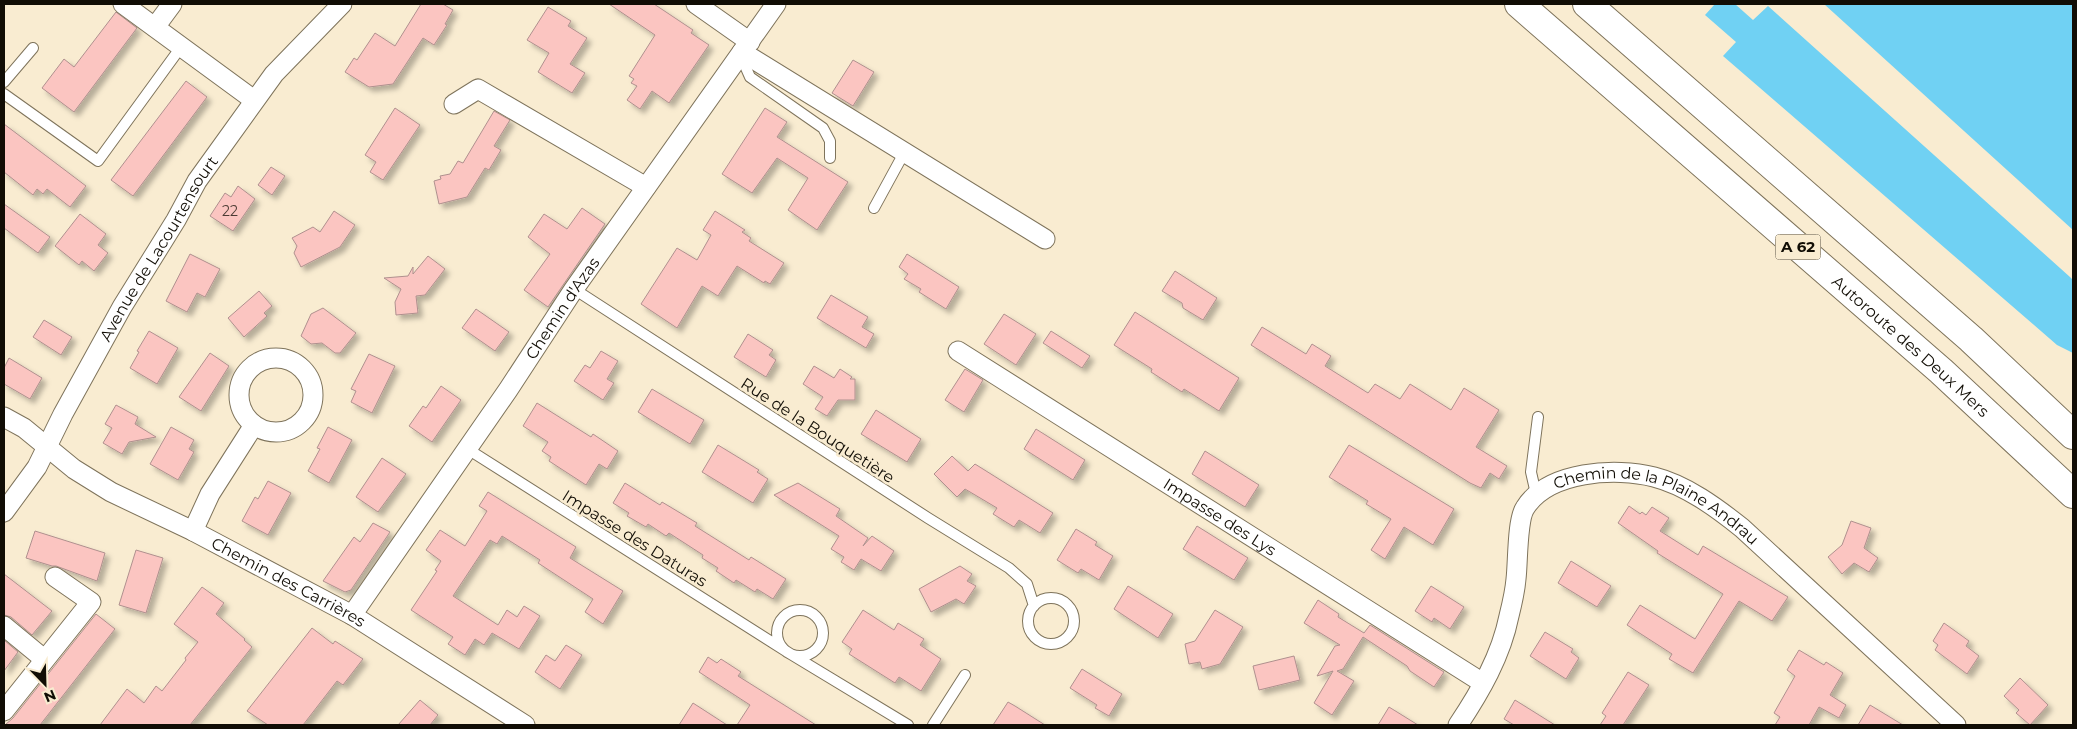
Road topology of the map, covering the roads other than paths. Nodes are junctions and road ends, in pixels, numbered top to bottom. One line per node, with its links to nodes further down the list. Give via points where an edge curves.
1 (123, 4): 8 (street)
2 (172, 4): 8 (street)
3 (342, 4): 14 (street, Avenue de Lacourtensourt, via 274,74)
4 (696, 4): 11 (street)
5 (776, 4): 11 (street, Chemin d'Azas)
6 (1519, 4): 30 (highway, Autoroute des Deux Mers / A 62, via 1941,370)
7 (1587, 4): 26 (highway, A 62, via 1971,339)
8 (156, 27): 9 (street)
9 (181, 47): 13 (lane, via 98,160); 14 (street)
10 (32, 48): 12 (lane)
11 (746, 50): 16 (street); 17 (lane, via 746,68 750,76 823,128 830,141); 18 (street, Chemin d'Azas)
12 (4, 82)
13 (4, 94)
14 (254, 100): 27 (street, Avenue de Lacourtensourt, via 197,181 122,307 63,414)
15 (454, 104): 18 (street, via 478,89)
16 (904, 153): 19 (lane); 20 (street)
17 (830, 158)
18 (646, 187): 21 (street, Chemin d'Azas)
19 (874, 208)
20 (1045, 239)
21 (574, 289): 28 (street, Chemin d'Azas); 34 (lane, Rue de la Bouquetière, via 1009,568 1027,584)
22 (958, 351): 40 (street, Impasse des Lys)
23 (4, 417): 27 (street, Chemin des Carrières, via 24,428)
24 (1538, 417): 29 (lane, via 1530,472)
25 (254, 425): 32 (street, via 210,494)
26 (2073, 434)
27 (48, 448): 31 (street, Avenue de Lacourtensourt); 32 (street, Chemin des Carrières, via 111,492)
28 (466, 448): 35 (street, Chemin d'Azas); 37 (lane, Impasse des Daturas)
29 (1536, 494): 40 (street, Chemin de la Plaine Andrau, via 1524,509 1509,618 1498,653); 46 (street, Chemin de la Plaine Andrau, via 1577,475 1615,472 1654,477 1694,494 1742,528)
30 (2073, 494)
31 (4, 512)
32 (193, 531): 35 (street, Chemin des Carrières)
33 (55, 577): 38 (street, via 91,602)
34 (1034, 606): 34 (lane, Rue de la Bouquetière, via 1029,613 1028,625 1036,639 1048,644 1059,644 1066,639 1075,622 1068,604 1053,598 1044,599)
35 (352, 614): 43 (street, Chemin des Carrières)
36 (4, 626): 38 (street)
37 (789, 653): 37 (lane, via 808,655 820,644 823,634 813,615 793,612 781,621 778,638 780,645); 44 (lane, Impasse des Daturas)
38 (44, 659): 41 (street)
39 (965, 675): 45 (lane)
40 (1483, 683): 42 (street, Chemin de la Plaine Andrau)
41 (4, 711)
42 (1461, 724)
43 (526, 725)
44 (908, 725)
45 (933, 725)
46 (1956, 725)

